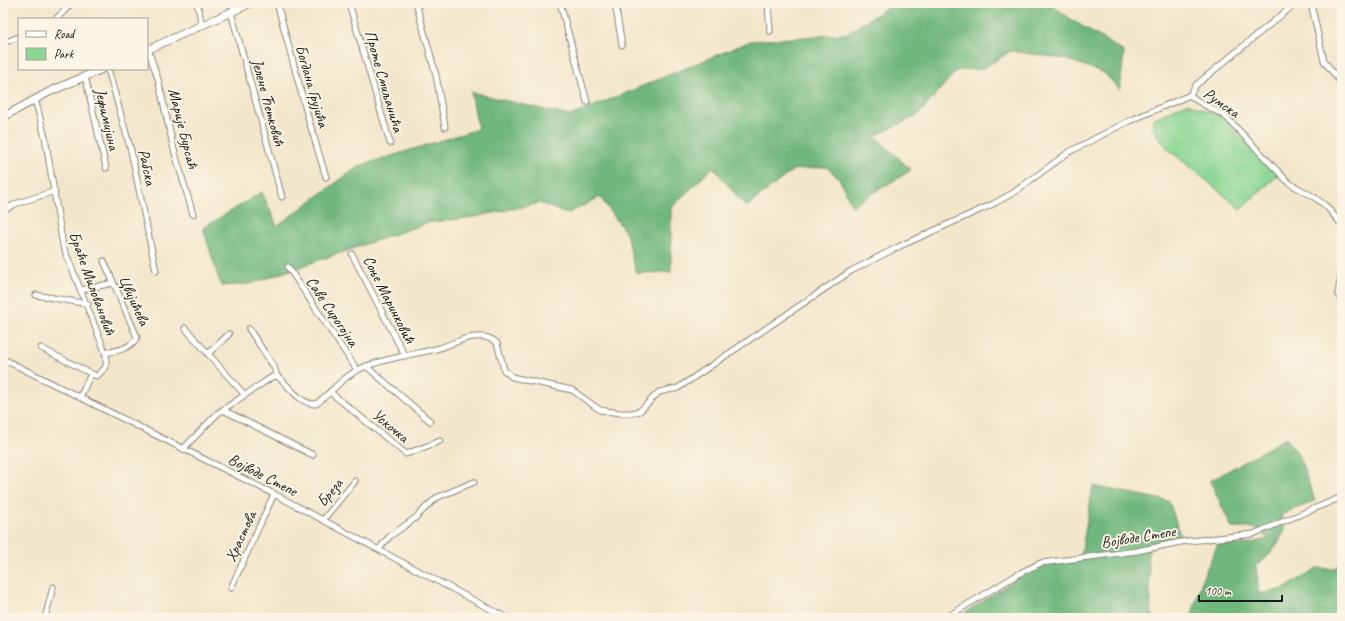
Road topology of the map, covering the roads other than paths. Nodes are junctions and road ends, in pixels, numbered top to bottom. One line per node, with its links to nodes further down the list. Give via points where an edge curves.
1 (72, 3): 13 (street)
2 (197, 3): 14 (street)
3 (251, 3): 12 (street)
4 (277, 3): 31 (street, Богдана Грујића)
5 (349, 3): 29 (street, Проте Смиљанића)
6 (416, 3): 28 (street, via 436,75)
7 (560, 3): 26 (street)
8 (615, 3): 18 (street)
9 (768, 3): 15 (street)
10 (1296, 3): 24 (street, Румска, via 1196,85)
11 (1311, 3): 23 (street, via 1324,62)
12 (231, 12): 14 (street); 33 (street, Јелене Ћетковић)
13 (57, 18)
14 (202, 25): 19 (street)
15 (770, 31)
16 (18, 37): 17 (street)
17 (3, 43)
18 (622, 45)
19 (148, 49): 35 (street, Марије Бурсаћ)
20 (100, 70): 22 (street)
21 (108, 70): 41 (street, Рабска, via 131,151)
22 (85, 76): 25 (street); 30 (street, Јефимијина)
23 (1342, 84)
24 (1190, 95): 36 (street, Румска, via 1227,118 1289,183 1326,206); 53 (street, via 1127,122 1069,152 1013,193 993,204 851,271 678,388 658,392 636,413 600,410 572,390 512,377 504,370 497,343 487,337 474,337)
25 (36, 99): 27 (street); 32 (street, Браће Миловановић)
26 (587, 102)
27 (3, 117)
28 (445, 127)
29 (390, 143)
30 (106, 168)
31 (326, 177)
32 (55, 191): 34 (street, via 15,204); 43 (street, Браће Миловановић, via 63,246)
33 (282, 197)
34 (3, 211)
35 (193, 214)
36 (1342, 226)
37 (352, 254): 53 (street, Соње Маринковић)
38 (104, 261): 42 (street, Цвијићева)
39 (288, 267): 56 (street, Саве Сирогојна)
40 (1342, 269): 45 (street, via 1338,294)
41 (156, 271)
42 (113, 283): 43 (street); 51 (street, Цвијићева, via 137,337 131,345)
43 (81, 290): 46 (street, Браће Миловановић)
44 (36, 295): 46 (street)
45 (1342, 302)
46 (88, 304): 51 (street, Браће Миловановић)
47 (185, 328): 52 (street)
48 (249, 329): 58 (street, via 274,367)
49 (229, 334): 52 (street)
50 (42, 348): 57 (street)
51 (105, 353): 57 (street, Браће Миловановић, via 106,367 97,376)
52 (208, 354): 60 (street)
53 (405, 356): 55 (street)
54 (3, 359): 61 (street, Војводе Степе)
55 (366, 366): 56 (street); 63 (street)
56 (357, 370): 59 (street)
57 (92, 374): 61 (street)
58 (277, 376): 59 (street, via 301,399 313,404); 60 (street)
59 (330, 392): 64 (street, Ускочка, via 406,454)
60 (244, 394): 62 (street)
61 (80, 397): 65 (street, Војводе Степе)
62 (223, 410): 65 (street); 66 (street)
63 (430, 421)
64 (440, 441)
65 (183, 449): 69 (street, Војводе Степе)
66 (313, 455)
67 (355, 481): 71 (street, Бреза)
68 (474, 482): 72 (street, via 436,498 414,519 389,537)
69 (274, 494): 71 (street, Војводе Степе); 74 (street, Храстова)
70 (1342, 497): 77 (street, Војводе Степе, via 1253,534 1041,563)
71 (323, 520): 72 (street, Војводе Степе)
72 (379, 549): 76 (street, Војводе Степе)
73 (54, 586): 75 (street)
74 (231, 588)
75 (45, 618)
76 (507, 618)
77 (945, 618)

